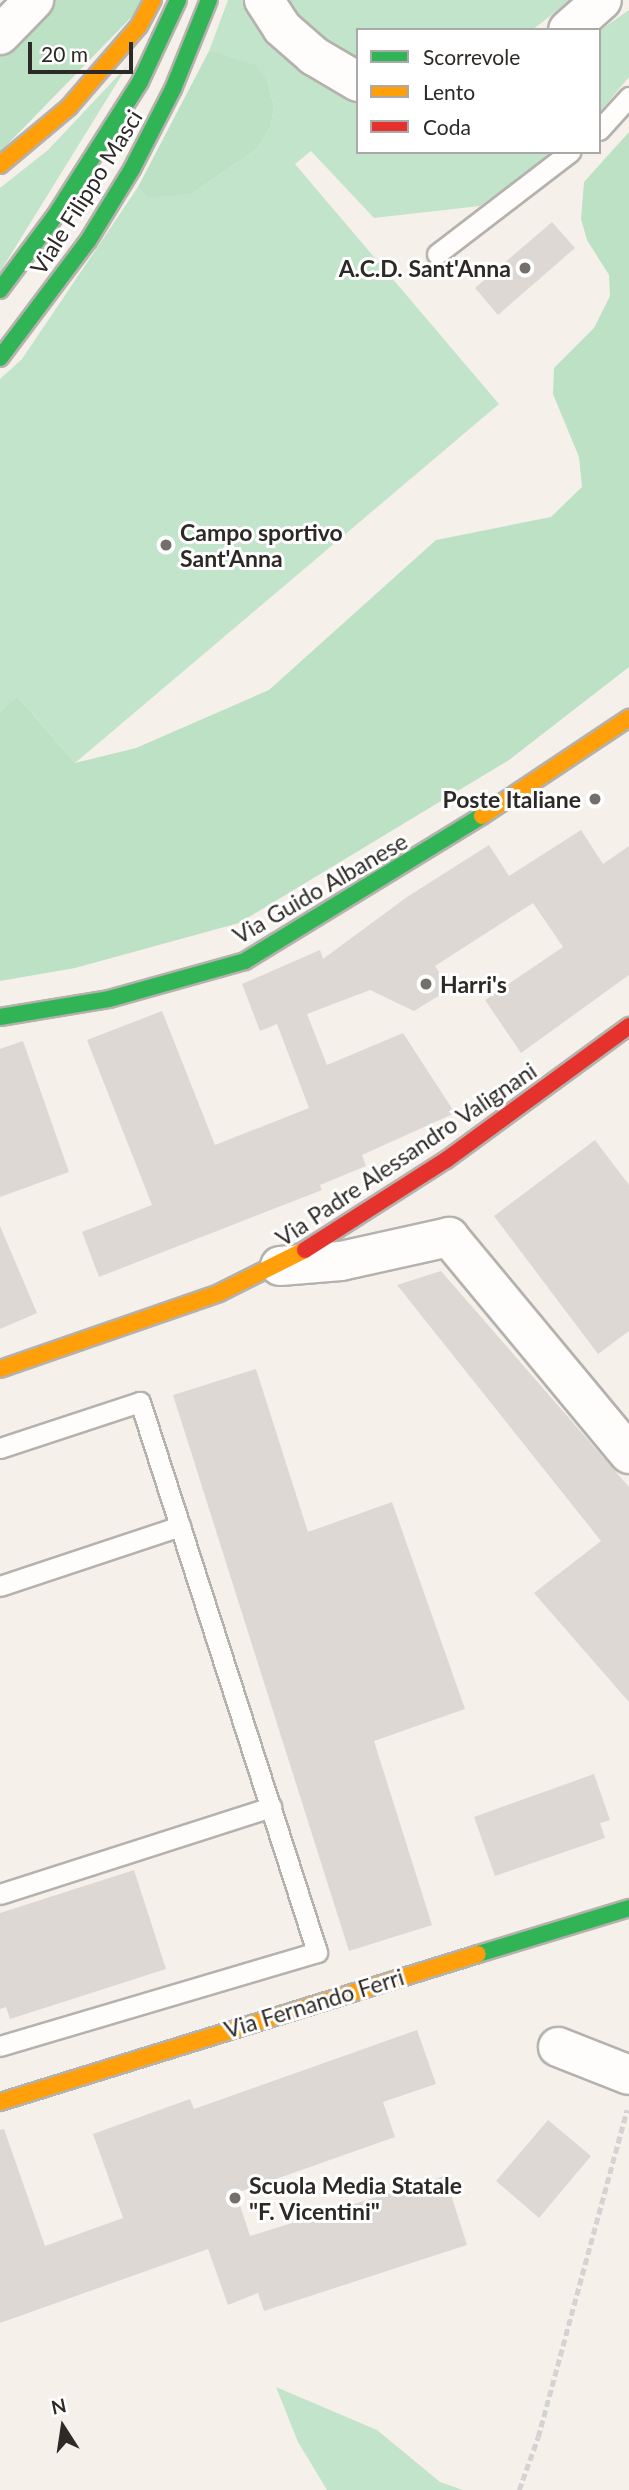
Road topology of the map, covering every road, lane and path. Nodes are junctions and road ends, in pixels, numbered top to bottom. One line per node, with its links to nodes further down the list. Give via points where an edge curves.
1 (34, 0): 8 (street)
2 (153, 0): 13 (main road, via 139,26 78,97)
3 (178, 0): 15 (main road, Viale Filippo Masci, via 140,82 55,216)
4 (209, 0): 16 (main road, Viale Filippo Masci, via 173,89 132,169 88,241)
5 (264, 0): 9 (street, via 282,29 314,56)
6 (602, 0): 7 (street)
7 (570, 28)
8 (0, 35)
9 (356, 81)
10 (629, 97): 11 (lane)
11 (601, 128)
12 (567, 154): 14 (lane)
13 (0, 165)
14 (437, 254)
15 (0, 290)
16 (0, 358)
17 (629, 718): 18 (main road, Via Guido Albanese, via 425,853 246,961 108,999)
18 (0, 1017)
19 (629, 1026): 20 (main road, Via Padre Alessandro Valignani, via 446,1160)
20 (280, 1266): 21 (main road, Via Padre Alessandro Valignani, via 219,1293); 23 (street, via 341,1261 449,1237)
21 (0, 1369)
22 (0, 1448): 24 (lane, via 140,1402)
23 (629, 1454)
24 (180, 1526): 25 (lane); 26 (lane)
25 (0, 1586)
26 (271, 1807): 27 (lane); 29 (lane, via 317,1952)
27 (0, 1894)
28 (629, 1908): 32 (main road, Via Fernando Ferri)
29 (0, 2046)
30 (558, 2046): 31 (street)
31 (629, 2075)
32 (0, 2102)
33 (629, 2106): 34 (path, via 538,2437)
34 (519, 2490)

